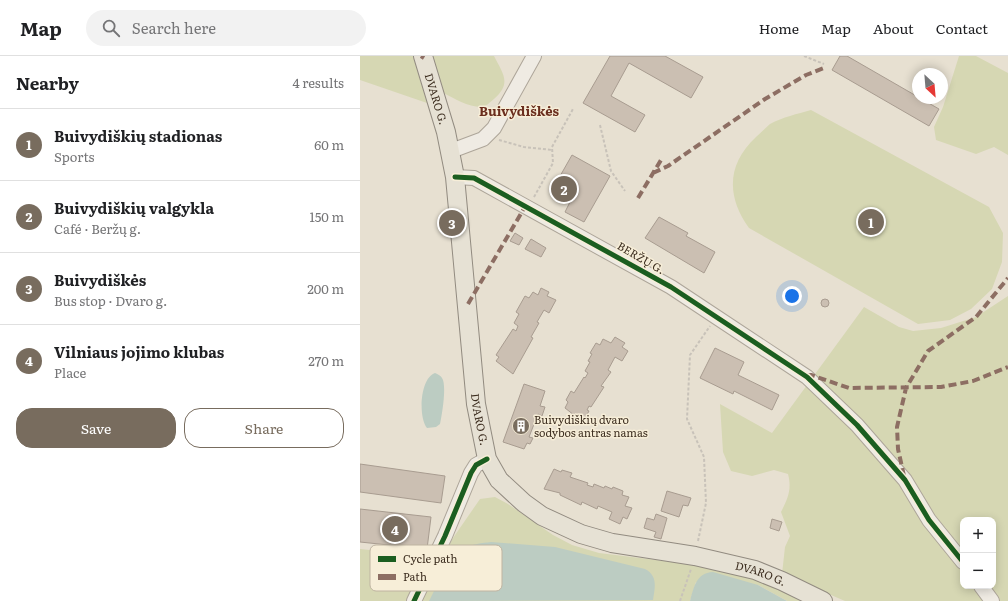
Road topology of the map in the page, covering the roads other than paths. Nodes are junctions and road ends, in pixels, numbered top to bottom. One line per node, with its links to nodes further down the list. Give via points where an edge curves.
1 (423, 56): 3 (main road, DVARO G.)
2 (534, 56): 3 (street, via 494,128 483,139)
3 (451, 151): 4 (main road, DVARO G.)
4 (455, 177): 5 (main road, DVARO G., via 476,404); 7 (street, BERŽŲ G., via 474,178 671,286 807,377 856,425 905,480 929,520)
5 (487, 459): 6 (street, via 476,465 471,473); 11 (main road, DVARO G., via 510,491 542,516 561,526 612,542 695,556 755,570)
6 (441, 545)
7 (960, 558)
8 (983, 589): 12 (street)
9 (419, 591): 10 (street)
10 (414, 601)
11 (824, 601)
12 (992, 601)

